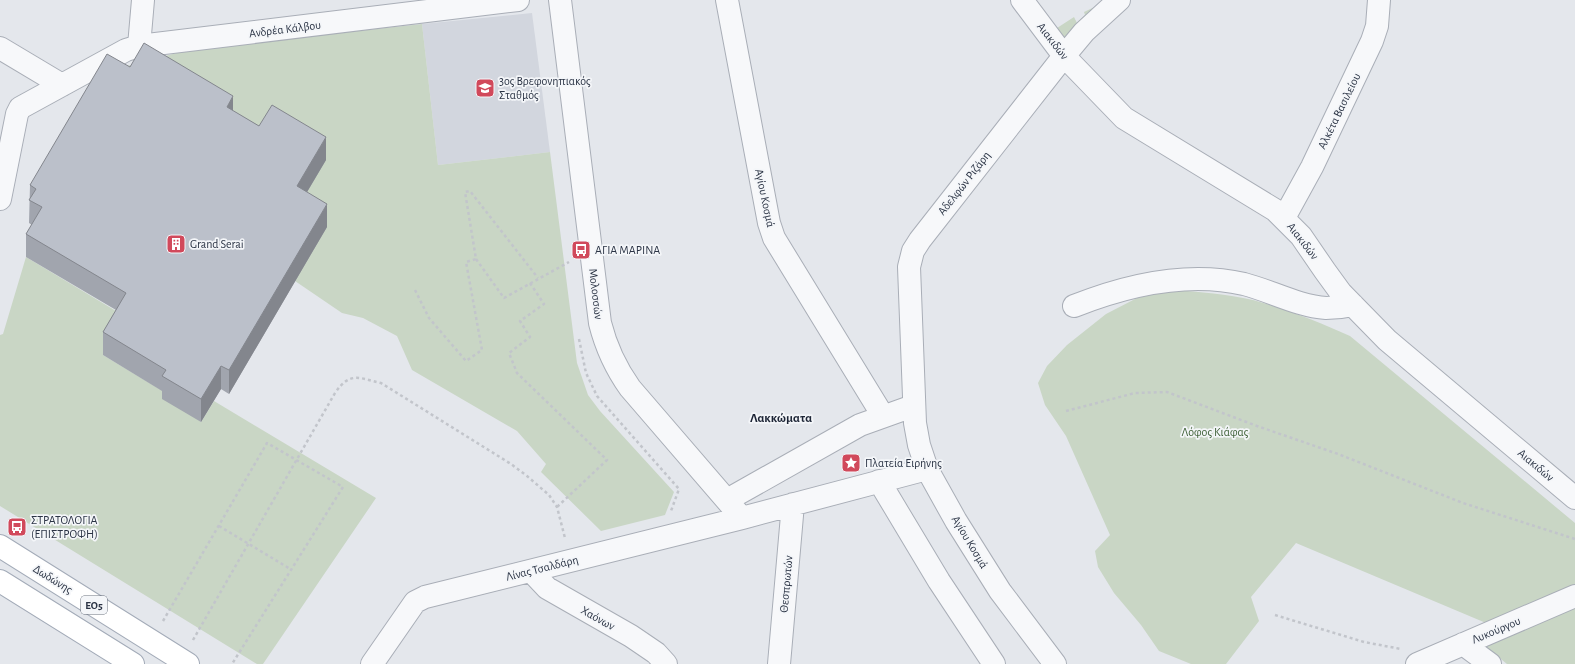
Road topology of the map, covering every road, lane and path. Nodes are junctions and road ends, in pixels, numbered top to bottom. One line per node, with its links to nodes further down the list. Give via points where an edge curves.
1 (143, 0): 8 (street)
2 (518, 0): 8 (street, Ανδρέα Κάλβου)
3 (560, 0): 31 (street, Μολοσσών, via 599,317 609,355 630,388)
4 (727, 0): 26 (street, Αγίου Κοσμά, via 774,238)
5 (1022, 0): 10 (street, Αιακιδών)
6 (1119, 0): 10 (street, Αδελφών Ριζάρη, via 1084,32)
7 (1379, 0): 13 (street, Αλκέτα Βασιλείου, via 1377,26 1372,41)
8 (139, 46): 11 (street, Ανδρέα Κάλβου, via 126,50)
9 (0, 48): 11 (street)
10 (1064, 56): 13 (street, Αιακιδών, via 1124,118 1275,210); 24 (street, Αδελφών Ριζάρη, via 913,251 909,267)
11 (62, 85): 12 (street, Ανδρέα Κάλβου, via 20,108)
12 (0, 199)
13 (1284, 218): 21 (street, Αιακιδών, via 1302,236 1325,271)
14 (568, 254): 16 (path)
15 (476, 259): 18 (path, via 465,192 470,191); 19 (path, via 504,298); 20 (path, via 466,262 482,350 466,361 429,318)
16 (569, 262): 17 (path); 18 (path)
17 (570, 270)
18 (538, 278): 19 (path)
19 (530, 283): 33 (path, via 544,304 520,321 530,337 509,353 516,373 607,460)
20 (415, 290)
21 (1353, 305): 22 (street, via 1337,308 1317,307 1238,283 1198,279 1157,282); 30 (street, Αιακιδών, via 1387,340)
22 (1074, 306)
23 (579, 339): 34 (path, via 586,373 597,396 679,488)
24 (913, 406): 26 (street); 28 (street, Αγίου Κοσμά, via 919,445)
25 (1066, 411): 37 (path, via 1135,392 1167,392 1464,503)
26 (883, 416): 31 (street, via 860,425)
27 (298, 460): 33 (path, via 342,384 349,379 358,378 381,382 511,464 549,495); 36 (path, via 267,443); 38 (path); 41 (path, via 343,487)
28 (927, 469): 29 (street, Λίνας Τσαλδάρη); 56 (street, Αγίου Κοσμά, via 1000,591)
29 (879, 481): 32 (street, Λίνας Τσαλδάρη); 55 (street, via 939,581)
30 (1575, 498)
31 (727, 500): 35 (street, Μολοσσών)
32 (793, 504): 35 (street, Λίνας Τσαλδάρη); 54 (street, Θεσπρωτών)
33 (557, 508): 39 (path)
34 (670, 514)
35 (742, 518): 42 (street, Λίνας Τσαλδάρη)
36 (219, 526): 38 (path); 46 (path)
37 (1575, 539)
38 (249, 544): 41 (path); 48 (path)
39 (567, 544)
40 (0, 546): 46 (main road, Δωδώνης / ΕΟ5)
41 (292, 570): 51 (path)
42 (531, 570): 52 (street, Λίνας Τσαλδάρη, via 419,599); 53 (street, Χαόνων, via 547,588 631,636 656,653)
43 (0, 581): 50 (main road, ΕΟ5)
44 (1575, 596): 47 (street, Λυκούργου)
45 (1275, 615): 49 (path, via 1364,642 1410,652)
46 (151, 641): 48 (main road, Δωδώνης / ΕΟ5)
47 (1463, 644): 49 (street, Λυκούργου); 57 (street)
48 (184, 662)
49 (1421, 663)
50 (132, 664)
51 (232, 664)
52 (372, 664)
53 (666, 664)
54 (779, 664)
55 (994, 664)
56 (1055, 664)
57 (1490, 664)

